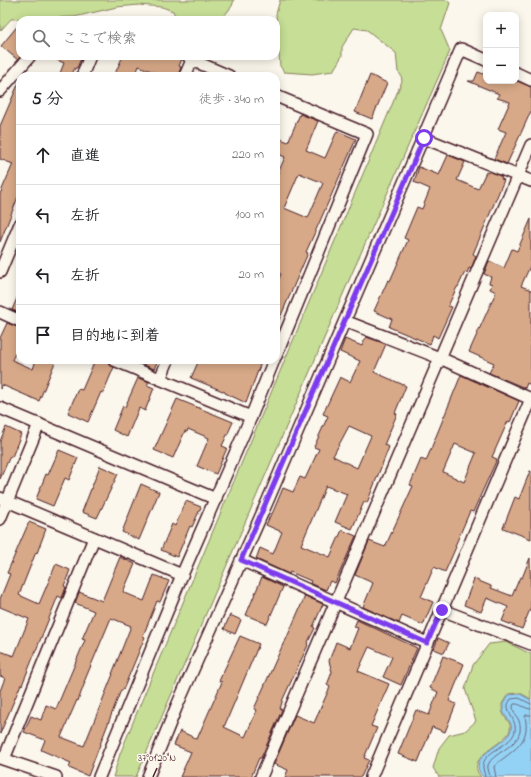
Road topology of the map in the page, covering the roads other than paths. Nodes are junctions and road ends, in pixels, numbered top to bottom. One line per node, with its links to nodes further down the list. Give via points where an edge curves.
1 (483, 59): 15 (street, via 461,49)
2 (27, 60): 6 (street)
3 (88, 60): 8 (street)
4 (189, 60): 9 (street)
5 (194, 60): 10 (street)
6 (16, 72)
7 (16, 72): 13 (street)
8 (84, 72)
9 (185, 72)
10 (220, 72)
11 (519, 74): 12 (street)
12 (531, 80)
13 (0, 91)
14 (280, 101): 24 (street, via 367,134)
15 (424, 138): 17 (street); 23 (street)
16 (531, 145): 17 (street)
17 (518, 176): 18 (street); 25 (street)
18 (531, 181)
19 (16, 234): 20 (street)
20 (0, 272)
21 (0, 312): 22 (street)
22 (16, 318)
23 (345, 321): 25 (street); 38 (street)
24 (280, 346)
25 (440, 358): 30 (street); 40 (street)
26 (124, 364): 29 (street)
27 (166, 364): 29 (street)
28 (272, 364): 32 (street)
29 (160, 379): 32 (street)
30 (531, 399): 41 (street)
31 (0, 408): 33 (street)
32 (251, 418): 35 (street)
33 (39, 424): 34 (street); 35 (street)
34 (4, 499): 36 (street); 37 (street)
35 (216, 499): 39 (street)
36 (0, 519)
37 (94, 538): 39 (street); 44 (street)
38 (241, 560): 40 (street); 47 (street)
39 (182, 575): 46 (street)
40 (336, 602): 42 (street); 48 (street)
41 (442, 610): 42 (street); 43 (street)
42 (427, 643): 49 (street)
43 (531, 644)
44 (2, 759): 45 (street)
45 (56, 777)
46 (99, 777)
47 (148, 777)
48 (261, 777)
49 (371, 777)

